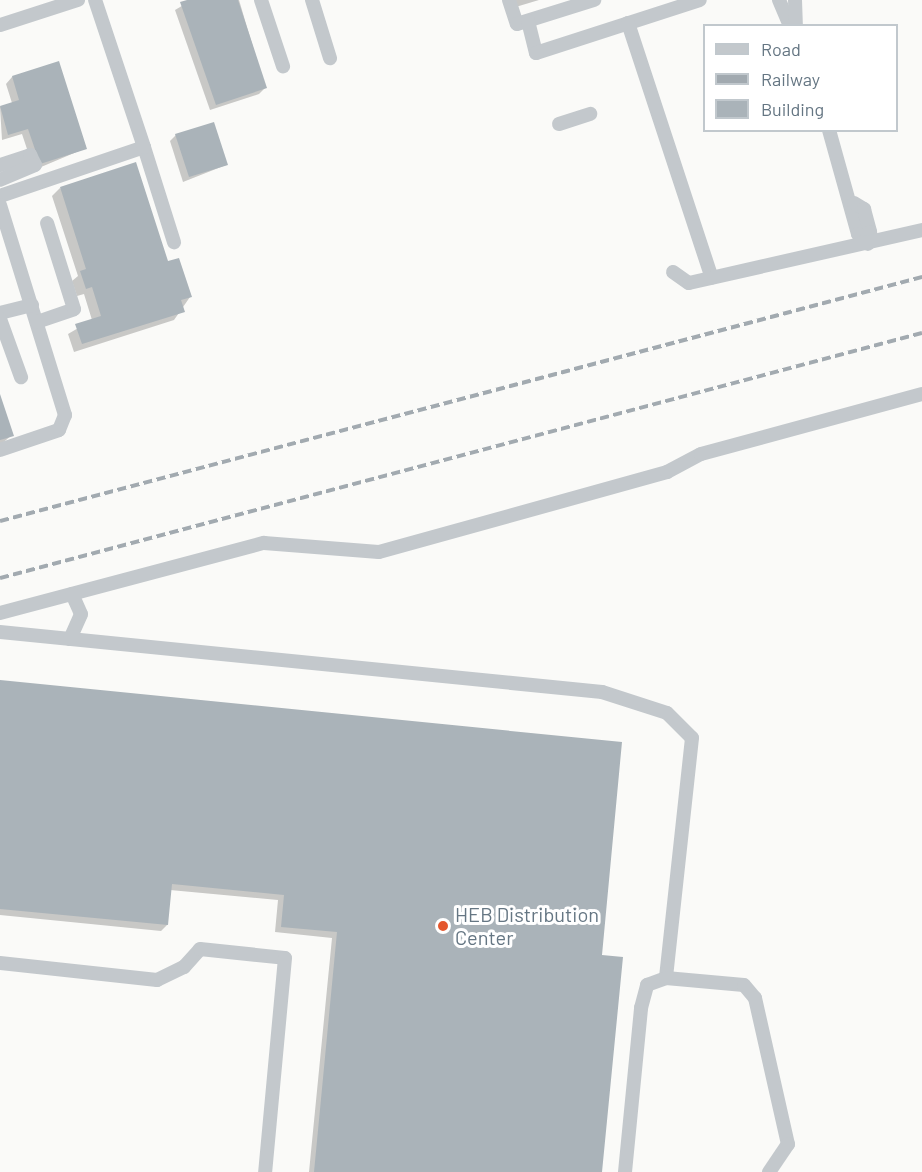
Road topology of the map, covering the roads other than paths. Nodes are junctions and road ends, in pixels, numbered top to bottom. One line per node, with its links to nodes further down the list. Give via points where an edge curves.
1 (78, 0): 14 (street)
2 (95, 0): 20 (street)
3 (261, 0): 16 (street)
4 (312, 0): 15 (street)
5 (509, 0): 10 (street, via 517,24)
6 (594, 0): 10 (street)
7 (700, 0): 11 (street)
8 (779, 0): 12 (street)
9 (795, 0): 13 (street)
10 (528, 21): 11 (street, via 536,53)
11 (628, 23): 31 (street)
12 (789, 24)
13 (796, 24)
14 (0, 25)
15 (330, 58)
16 (283, 66)
17 (590, 114): 18 (street)
18 (559, 124)
19 (830, 132): 28 (street, via 854,203 864,209 870,232)
20 (144, 147): 23 (street); 29 (street)
21 (0, 165): 22 (street, via 30,155 35,165)
22 (0, 180)
23 (0, 196)
24 (0, 205): 25 (street)
25 (3, 223): 32 (street)
26 (47, 223): 35 (street, via 74,309)
27 (922, 230): 28 (street)
28 (867, 241): 31 (street)
29 (174, 242)
30 (673, 272): 31 (street, via 689,284)
31 (712, 278)
32 (32, 304): 33 (street); 35 (street)
33 (0, 313)
34 (0, 319): 36 (street)
35 (37, 322): 38 (street, via 65,415 59,430)
36 (21, 377)
37 (922, 394): 39 (street, via 701,454 667,472 379,552 264,543)
38 (0, 450)
39 (72, 594): 40 (street); 42 (street, via 81,614)
40 (0, 614)
41 (0, 632): 42 (street)
42 (70, 639): 44 (street, via 602,692 667,712 692,738)
43 (0, 963): 45 (street, via 157,980 184,967 200,949 285,957)
44 (666, 978): 46 (street, via 647,985 641,1008); 47 (street, via 744,985 756,998 788,1144)
45 (265, 1172)
46 (625, 1172)
47 (769, 1172)

